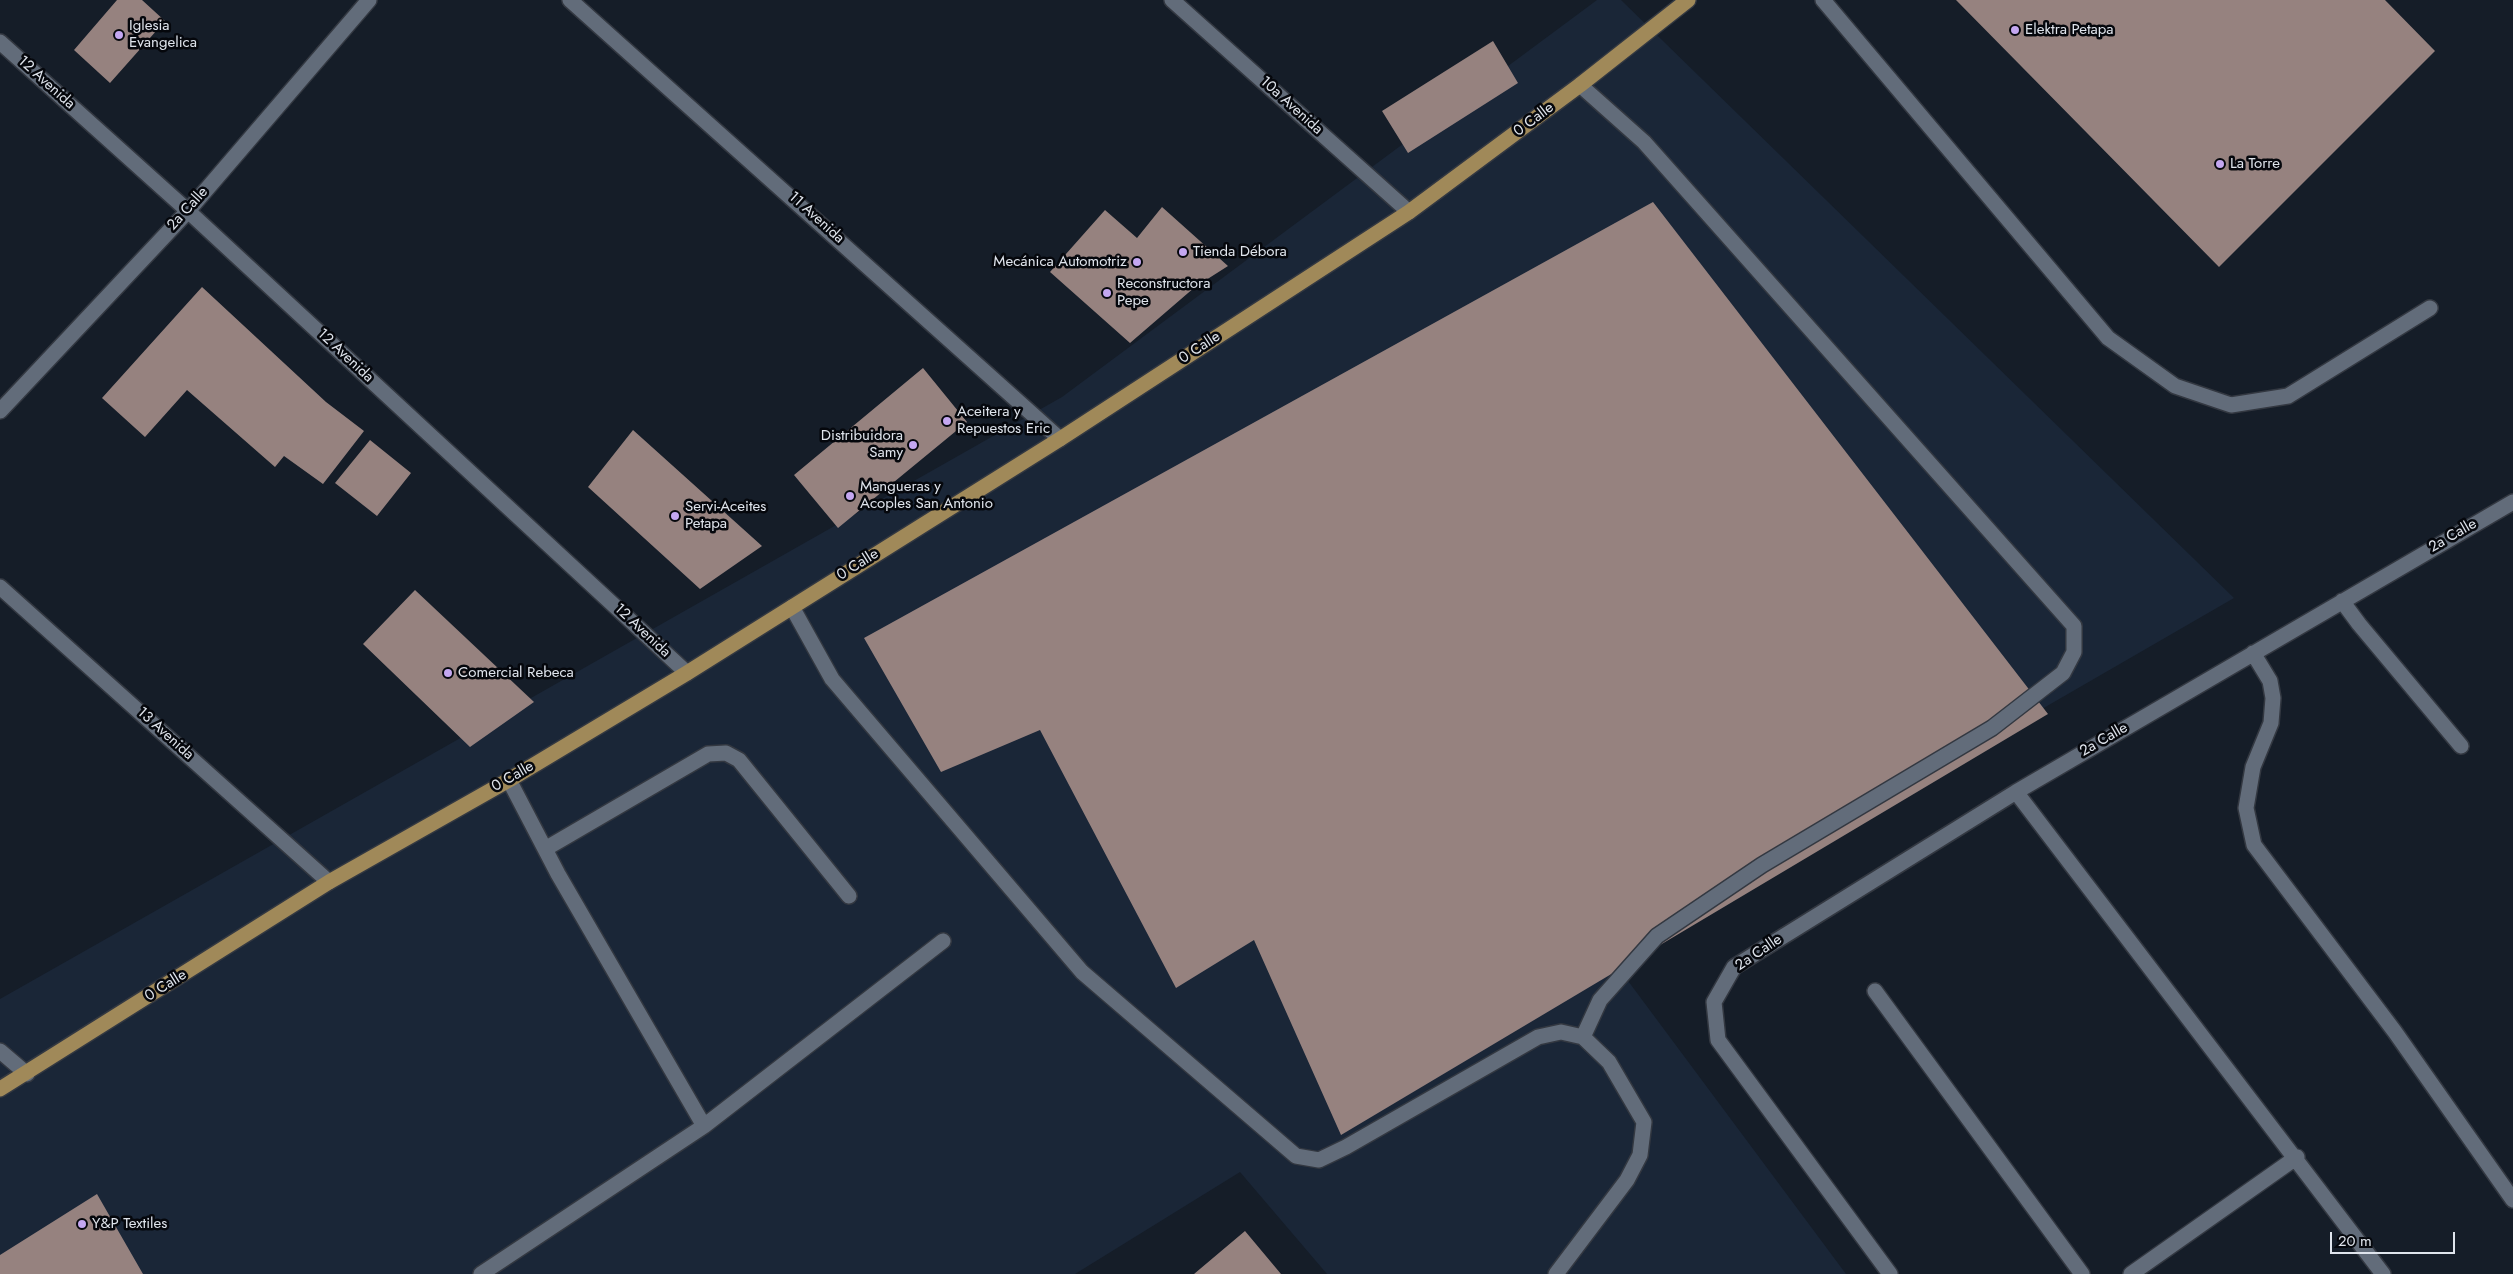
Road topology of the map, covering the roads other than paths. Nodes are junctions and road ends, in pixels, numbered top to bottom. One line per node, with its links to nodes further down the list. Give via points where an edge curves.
1 (369, 0): 8 (street, 2a Calle)
2 (570, 0): 12 (street, 11 Avenida)
3 (1172, 0): 9 (street, 10a Avenida)
4 (1688, 0): 7 (main road, 0 Calle)
5 (1823, 0): 10 (street, via 2108,338 2176,386 2231,405 2288,396)
6 (0, 42): 8 (street, 12 Avenida)
7 (1580, 85): 9 (main road, 0 Calle); 27 (street, via 1644,142 2074,626 2074,652 2063,672 1992,728 1762,866 1657,936 1600,1000)
8 (188, 211): 11 (street, 2a Calle); 18 (street, 12 Avenida)
9 (1409, 212): 12 (main road, 0 Calle)
10 (2430, 308)
11 (0, 411)
12 (1060, 439): 16 (main road, 0 Calle)
13 (2510, 508): 15 (street, 2a Calle)
14 (0, 587): 23 (street, 13 Avenida)
15 (2342, 601): 17 (street, 2a Calle); 19 (street)
16 (792, 607): 18 (main road, 0 Calle); 27 (street, via 832,678 1082,972 1296,1156 1319,1160 1346,1148 1538,1037 1561,1032)
17 (2253, 653): 21 (street, 2a Calle); 33 (street, via 2270,681 2273,698 2271,723 2253,767 2246,808 2254,845 2395,1032)
18 (687, 673): 20 (main road, 0 Calle)
19 (2461, 746)
20 (508, 780): 22 (street); 23 (main road, 0 Calle)
21 (2016, 792): 32 (street); 36 (street, 2a Calle, via 1734,967 1714,1002 1718,1040)
22 (545, 849): 24 (street, via 708,754 726,753 739,760); 31 (street)
23 (329, 882): 29 (main road, 0 Calle)
24 (849, 896)
25 (943, 941): 31 (street)
26 (1876, 991): 37 (street)
27 (1583, 1037): 35 (street, via 1609,1062 1644,1122 1640,1155 1627,1180)
28 (0, 1051): 29 (street)
29 (27, 1074): 30 (main road, 0 Calle)
30 (0, 1089)
31 (704, 1126): 34 (street)
32 (2297, 1157): 38 (street); 39 (street)
33 (2513, 1200)
34 (481, 1274)
35 (1556, 1274)
36 (1890, 1274)
37 (2082, 1274)
38 (2131, 1274)
39 (2384, 1274)

